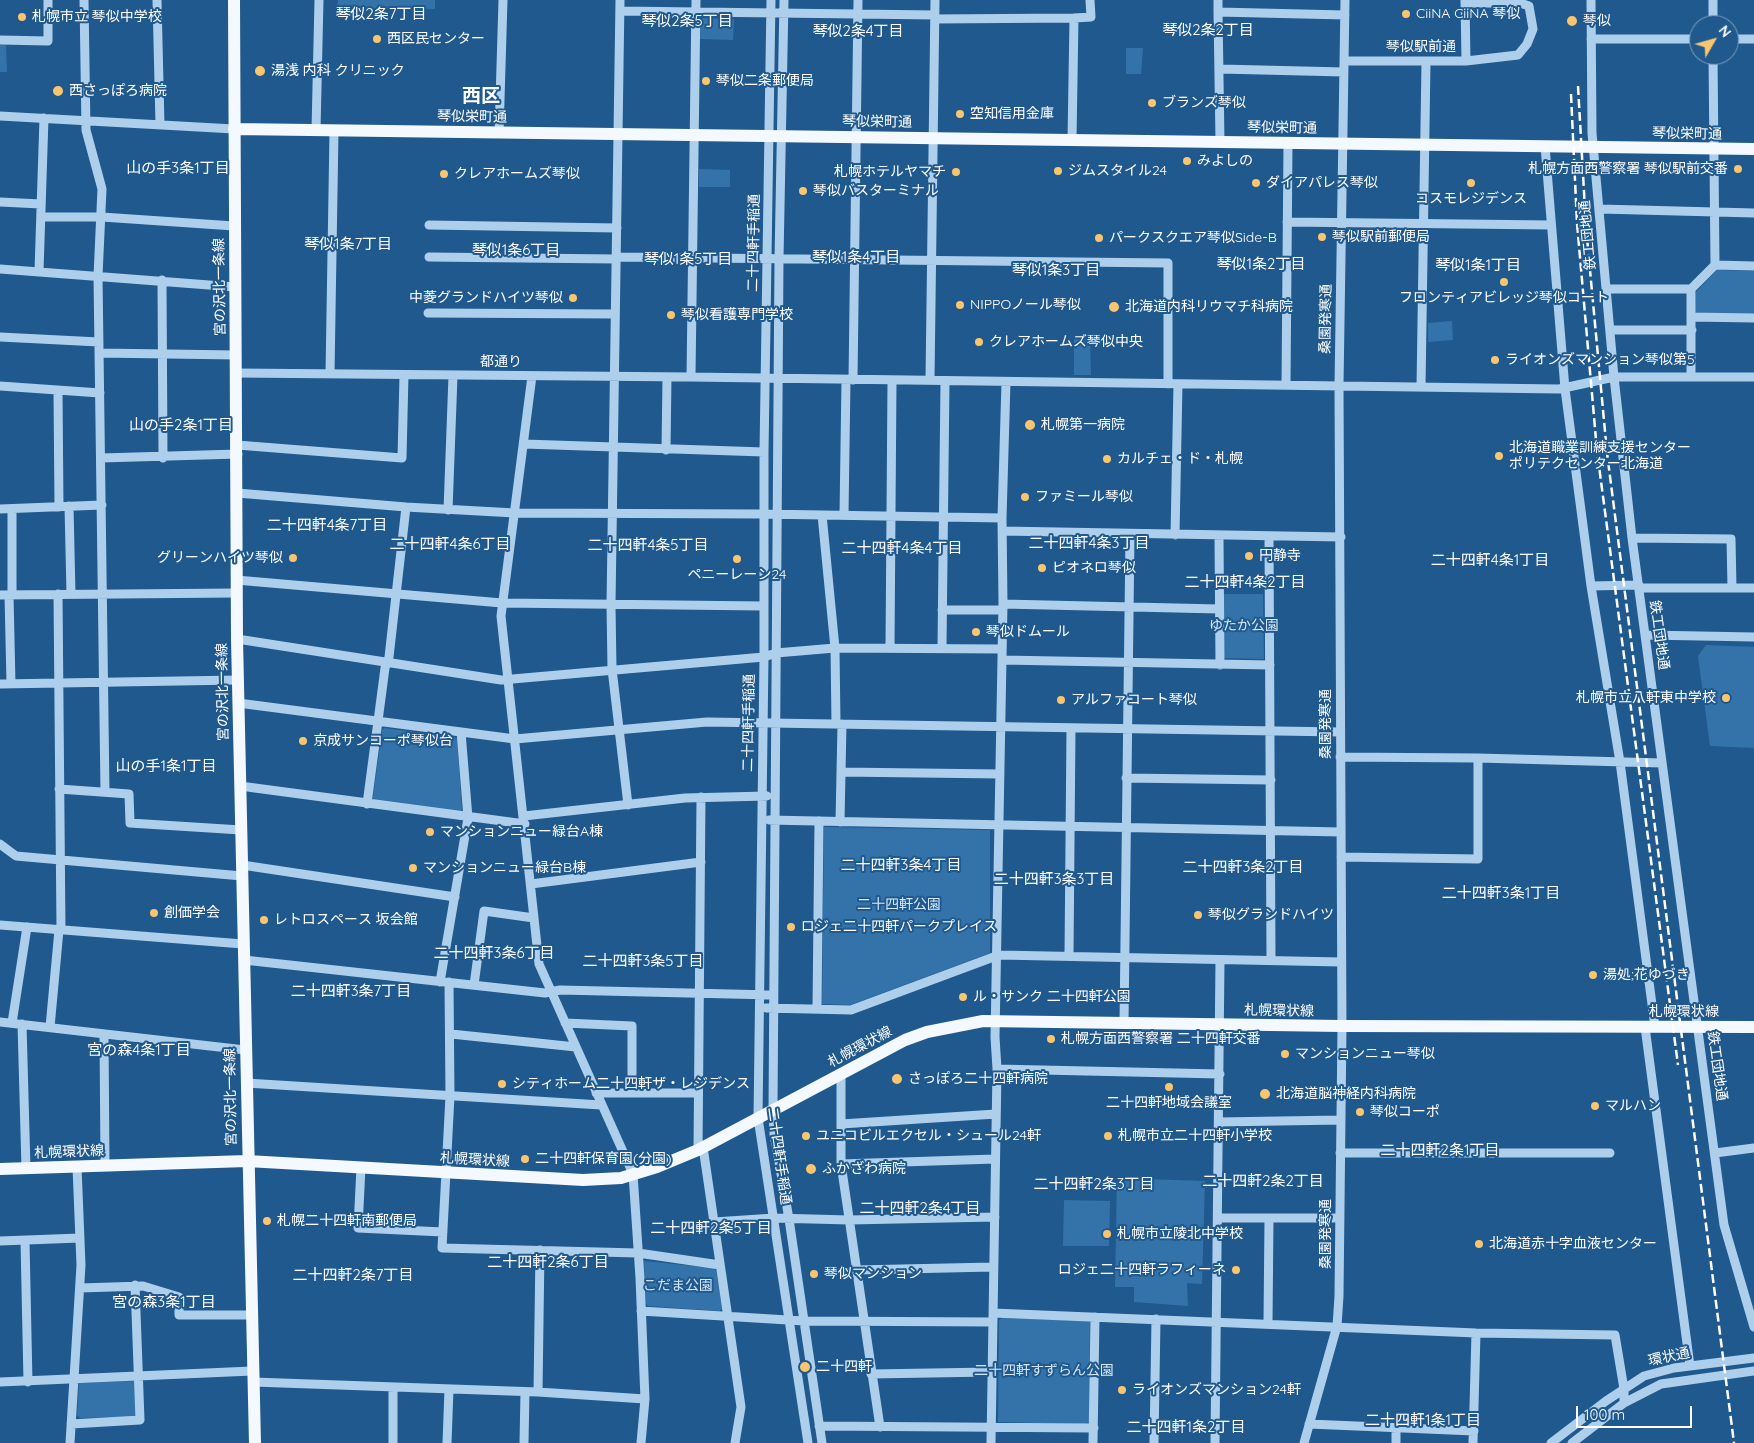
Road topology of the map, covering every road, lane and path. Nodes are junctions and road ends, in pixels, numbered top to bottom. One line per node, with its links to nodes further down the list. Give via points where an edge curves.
1 (48, 0): 33 (street, via 48,41)
2 (84, 0): 42 (street)
3 (157, 0): 43 (street)
4 (234, 0): 44 (main road, 宮の沢北一条線)
5 (320, 0): 45 (street)
6 (503, 0): 47 (street)
7 (620, 0): 19 (street)
8 (696, 0): 20 (street)
9 (771, 0): 21 (street, 二十四軒手稲通)
10 (784, 0): 23 (street, 二十四軒手稲通)
11 (858, 0): 24 (street)
12 (935, 0): 27 (street)
13 (1090, 0): 28 (street, via 1091,17)
14 (1218, 0): 22 (street)
15 (1345, 0): 25 (street, 桑園発寒通)
16 (1591, 0): 29 (street, 鉄工団地通)
17 (1713, 0): 26 (street)
18 (1465, 1): 35 (street, 琴似駅前通); 35 (street, via 1529,6 1533,29 1518,55)
19 (620, 11): 20 (street); 48 (street)
20 (696, 12): 21 (street); 49 (street)
21 (771, 12): 23 (street); 50 (street, 二十四軒手稲通)
22 (1218, 12): 25 (street); 38 (street)
23 (784, 13): 24 (street); 50 (street, 二十四軒手稲通)
24 (858, 14): 27 (street); 51 (street)
25 (1344, 15): 34 (street, 桑園発寒通)
26 (1713, 15)
27 (935, 17): 28 (street); 52 (street)
28 (1074, 18): 53 (street)
29 (1591, 39): 30 (street); 59 (street, 鉄工団地通)
30 (1689, 39)
31 (1739, 39): 32 (street)
32 (1754, 39)
33 (0, 40)
34 (1344, 61): 36 (street, 琴似駅前通); 39 (street, 桑園発寒通)
35 (1466, 61): 36 (street, 琴似駅前通)
36 (1426, 62): 57 (street)
37 (1713, 65): 61 (street)
38 (1220, 69): 39 (street); 54 (street)
39 (1344, 72): 56 (street, 桑園発寒通)
40 (0, 116): 41 (street, 琴似栄町通)
41 (44, 118): 42 (street, 琴似栄町通); 63 (street)
42 (86, 122): 43 (street, 琴似栄町通); 68 (street, via 102,189)
43 (160, 125): 44 (street, 琴似栄町通)
44 (234, 129): 45 (main road, 琴似栄町通); 74 (main road, 宮の沢北一条線)
45 (316, 130): 46 (main road, 琴似栄町通)
46 (334, 130): 47 (main road, 琴似栄町通); 104 (street)
47 (499, 133): 48 (main road, 琴似栄町通)
48 (618, 134): 49 (main road, 琴似栄町通); 75 (street)
49 (694, 135): 50 (main road, 琴似栄町通); 78 (street)
50 (775, 136): 51 (main road, 琴似栄町通); 79 (street, 二十四軒手稲通); 80 (street, 二十四軒手稲通)
51 (856, 137): 52 (main road, 琴似栄町通); 81 (street)
52 (933, 138): 53 (main road, 琴似栄町通); 82 (street)
53 (1072, 140): 54 (main road, 琴似栄町通)
54 (1220, 142): 55 (main road, 琴似栄町通)
55 (1288, 143): 56 (main road, 琴似栄町通); 69 (street)
56 (1343, 143): 57 (main road, 琴似栄町通); 70 (street, 桑園発寒通)
57 (1424, 144): 58 (main road, 琴似栄町通); 71 (street)
58 (1545, 146): 59 (main road, 琴似栄町通); 73 (street)
59 (1595, 146): 61 (main road, 琴似栄町通); 64 (street, 鉄工団地通)
60 (1754, 149): 61 (main road, 琴似栄町通)
61 (1713, 150): 65 (street)
62 (0, 202): 63 (street)
63 (41, 204): 67 (street)
64 (1600, 209): 65 (street); 90 (street, 鉄工団地通)
65 (1716, 212): 66 (street); 83 (street)
66 (1754, 213)
67 (41, 217): 68 (street); 86 (street)
68 (102, 217): 74 (street); 87 (street)
69 (1287, 222): 70 (street); 123 (street)
70 (1342, 222): 71 (street); 125 (street, 桑園発寒通)
71 (1422, 223): 73 (street); 126 (street)
72 (429, 225): 75 (street)
73 (1551, 225): 127 (street)
74 (234, 226): 89 (main road, 宮の沢北一条線)
75 (617, 228): 77 (street)
76 (429, 257): 77 (street)
77 (616, 258): 78 (street); 93 (street)
78 (692, 258): 79 (street); 110 (street)
79 (767, 259): 80 (street); 114 (street, 二十四軒手稲通)
80 (779, 259): 81 (street); 115 (street, 二十四軒手稲通)
81 (854, 261): 82 (street); 116 (street)
82 (931, 261): 118 (street); 121 (street, via 1168,263)
83 (1715, 265): 84 (street); 91 (street)
84 (1754, 266)
85 (0, 270): 86 (street)
86 (39, 272): 87 (street)
87 (98, 276): 88 (street); 99 (street)
88 (162, 280): 89 (street); 101 (street)
89 (235, 287): 102 (main road, 宮の沢北一条線)
90 (1606, 289): 91 (street); 96 (street, 鉄工団地通)
91 (1692, 290): 94 (street)
92 (428, 313): 93 (street)
93 (615, 314): 108 (street)
94 (1691, 317): 95 (street); 97 (street)
95 (1754, 318)
96 (1610, 330): 97 (street); 113 (street, 鉄工団地通)
97 (1692, 330): 111 (street)
98 (0, 336): 99 (street)
99 (99, 342): 100 (street)
100 (99, 353): 101 (street); 129 (street)
101 (162, 354): 102 (street); 136 (street)
102 (236, 355): 103 (main road, 宮の沢北一条線)
103 (236, 373): 104 (street, 都通り); 132 (main road, 宮の沢北一条線)
104 (330, 374): 105 (street, 都通り)
105 (404, 375): 106 (street, 都通り); 132 (street, via 402,458)
106 (453, 376): 107 (street, 都通り); 144 (street)
107 (532, 376): 108 (street, 都通り); 130 (street)
108 (614, 376): 109 (street, 都通り); 131 (street)
109 (667, 377): 110 (street, 都通り); 133 (street)
110 (691, 377): 114 (street, 都通り)
111 (1691, 377): 112 (street, 都通り); 113 (street, 都通り)
112 (1754, 377)
113 (1614, 378): 127 (street, 都通り); 160 (street, 鉄工団地通)
114 (766, 379): 115 (street, 都通り); 134 (street, 二十四軒手稲通)
115 (778, 379): 116 (street, 都通り); 148 (street, 二十四軒手稲通)
116 (849, 380): 117 (street, 都通り); 150 (street)
117 (892, 380): 118 (street, 都通り); 151 (street)
118 (930, 380): 119 (street, 都通り)
119 (945, 381): 120 (street, 都通り); 152 (street)
120 (1006, 382): 121 (street, 都通り); 153 (street)
121 (1168, 384): 122 (street, 都通り)
122 (1178, 384): 123 (street, 都通り); 156 (street)
123 (1286, 385): 125 (street, 都通り)
124 (0, 386): 128 (street)
125 (1339, 386): 126 (street, 都通り); 159 (street, 桑園発寒通)
126 (1421, 387): 127 (street, 都通り)
127 (1565, 389): 162 (street)
128 (58, 391): 129 (street); 140 (street)
129 (100, 393): 135 (street)
130 (524, 444): 131 (street); 145 (street)
131 (613, 448): 133 (street); 146 (street)
132 (237, 450): 136 (street); 137 (main road, 宮の沢北一条線)
133 (666, 450): 134 (street)
134 (764, 452): 147 (street, 二十四軒手稲通)
135 (101, 458): 136 (street); 138 (street)
136 (163, 458)
137 (237, 493): 141 (street); 161 (main road, 宮の沢北一条線)
138 (102, 505): 139 (street); 169 (street)
139 (70, 506): 140 (street); 168 (street)
140 (59, 507): 143 (street)
141 (406, 507): 144 (street); 166 (street)
142 (0, 509): 143 (street)
143 (12, 509): 170 (street)
144 (448, 510): 145 (street)
145 (514, 513): 146 (street); 171 (street)
146 (612, 514): 147 (street); 172 (street)
147 (763, 514): 148 (street); 173 (street, 二十四軒手稲通)
148 (777, 514): 149 (street); 185 (street, 二十四軒手稲通)
149 (822, 516): 150 (street); 183 (street)
150 (844, 516): 151 (street)
151 (892, 516): 152 (street); 181 (street)
152 (943, 516): 153 (street); 177 (street)
153 (1002, 518): 154 (street)
154 (1002, 531): 155 (street); 174 (street)
155 (1130, 534): 156 (street); 175 (street)
156 (1175, 534): 157 (street)
157 (1219, 536): 158 (street); 176 (street)
158 (1269, 536): 159 (street); 191 (street)
159 (1341, 537): 210 (street, 桑園発寒通)
160 (1632, 538): 163 (street, 鉄工団地通); 164 (street, via 1731,539)
161 (236, 586): 166 (street); 169 (street); 180 (main road, 宮の沢北一条線)
162 (1591, 586): 163 (street); 214 (street)
163 (1639, 586): 164 (street); 178 (street, 鉄工団地通)
164 (1732, 588): 165 (street)
165 (1754, 588)
166 (396, 593): 171 (street); 188 (street)
167 (58, 594): 168 (street); 170 (street); 198 (street)
168 (71, 594): 169 (street)
169 (104, 594): 195 (street)
170 (7, 595): 197 (street)
171 (502, 603): 172 (street); 193 (street)
172 (611, 604): 173 (street); 192 (street)
173 (763, 606): 186 (street, 二十四軒手稲通)
174 (1003, 607): 175 (street); 177 (street); 184 (street)
175 (1129, 607): 176 (street); 189 (street)
176 (1219, 609): 190 (street)
177 (942, 610): 182 (street)
178 (1646, 635): 179 (street); 215 (street, 鉄工団地通)
179 (1754, 637)
180 (237, 639): 188 (street); 194 (main road, 宮の沢北一条線)
181 (890, 647): 182 (street); 183 (street)
182 (942, 647): 184 (street)
183 (835, 648): 185 (street); 203 (street)
184 (1002, 649): 187 (street)
185 (776, 653): 186 (street); 201 (street, 二十四軒手稲通)
186 (764, 657): 192 (street); 202 (street, 二十四軒手稲通)
187 (1002, 660): 189 (street); 204 (street)
188 (388, 663): 193 (street); 200 (street)
189 (1128, 663): 190 (street); 206 (street)
190 (1220, 665): 191 (street)
191 (1270, 665): 208 (street)
192 (612, 669): 193 (street); 207 (street)
193 (509, 679): 211 (street)
194 (238, 680): 195 (street); 199 (main road, 宮の沢北一条線)
195 (104, 683): 198 (street); 222 (street)
196 (0, 684): 197 (street)
197 (11, 684): 198 (street)
198 (57, 684): 221 (street)
199 (238, 703): 200 (street); 220 (main road, 宮の沢北一条線)
200 (378, 721): 209 (street); 226 (street)
201 (776, 723): 202 (street); 203 (street); 224 (street, 二十四軒手稲通)
202 (762, 724): 207 (street, via 707,722); 223 (street, 二十四軒手稲通)
203 (839, 724): 204 (street); 216 (street)
204 (1001, 727): 205 (street); 217 (street)
205 (1072, 728): 206 (street); 235 (street)
206 (1127, 729): 208 (street); 218 (street)
207 (618, 730): 211 (street); 227 (street)
208 (1271, 731): 210 (street); 219 (street)
209 (461, 732): 211 (street); 228 (street)
210 (1340, 732): 212 (street, 桑園発寒通)
211 (515, 739): 229 (street)
212 (1340, 757): 213 (street); 239 (street, 桑園発寒通)
213 (1478, 758): 214 (street); 242 (street, via 1478,858)
214 (1620, 762): 215 (street); 278 (street)
215 (1662, 763): 276 (street, 鉄工団地通)
216 (841, 772): 217 (street); 233 (street)
217 (1000, 774): 234 (street)
218 (1126, 778): 219 (street); 236 (street)
219 (1271, 780): 238 (street)
220 (240, 786): 226 (street); 237 (main road, 宮の沢北一条線)
221 (59, 788): 222 (street); 241 (street)
222 (105, 792): 237 (street, via 130,794 130,824)
223 (762, 795): 224 (street); 225 (street); 230 (street, 二十四軒手稲通)
224 (774, 796): 231 (street, 二十四軒手稲通)
225 (701, 797): 227 (street); 243 (street)
226 (367, 804): 228 (street)
227 (628, 805): 229 (street)
228 (468, 818): 229 (street); 246 (street)
229 (524, 820): 245 (street)
230 (761, 820): 231 (street); 263 (street, 二十四軒手稲通)
231 (774, 820): 232 (street); 264 (street, 二十四軒手稲通)
232 (819, 821): 233 (street); 267 (street)
233 (840, 822): 234 (street)
234 (1000, 825): 235 (street); 252 (street)
235 (1070, 826): 236 (street); 253 (street)
236 (1126, 828): 238 (street); 254 (street)
237 (241, 830): 244 (main road, 宮の沢北一条線)
238 (1270, 831): 239 (street); 257 (street)
239 (1341, 832): 242 (street, 桑園発寒通)
240 (0, 844): 241 (street, via 16,856)
241 (60, 858): 244 (street); 250 (street)
242 (1341, 858): 258 (street, 桑園発寒通)
243 (700, 862): 245 (street); 262 (street)
244 (242, 870): 246 (street); 251 (main road, 宮の沢北一条線)
245 (531, 884): 247 (street)
246 (455, 897): 259 (street)
247 (534, 918): 260 (street, via 484,911); 261 (street, via 539,964)
248 (0, 925): 249 (street)
249 (26, 927): 250 (street); 270 (street)
250 (60, 930): 251 (street); 277 (street)
251 (243, 944): 255 (main road, 宮の沢北一条線)
252 (998, 955): 253 (street); 267 (street, via 851,1010); 268 (street)
253 (1069, 956): 254 (street)
254 (1125, 958): 256 (street); 272 (street)
255 (244, 960): 259 (street); 283 (main road, 宮の沢北一条線)
256 (1220, 960): 257 (street); 274 (street)
257 (1271, 960): 258 (street)
258 (1341, 962): 275 (street, 桑園発寒通)
259 (445, 982): 260 (street); 281 (street)
260 (474, 985): 261 (street)
261 (552, 992): 262 (street); 271 (street)
262 (698, 993): 263 (street); 289 (street)
263 (759, 994): 264 (street); 265 (street, 二十四軒手稲通)
264 (773, 994): 266 (street, 二十四軒手稲通)
265 (759, 1007): 266 (street); 295 (street, 二十四軒手稲通)
266 (772, 1008): 267 (street); 293 (street, 二十四軒手稲通)
267 (817, 1008)
268 (996, 1020): 272 (main road, 札幌環状線); 284 (street); 285 (main road, 札幌環状線, via 964,1023 905,1040)
269 (0, 1022): 270 (street)
270 (12, 1023): 273 (street)
271 (565, 1023): 282 (street); 288 (street, via 632,1026)
272 (1124, 1023): 274 (main road, 札幌環状線)
273 (22, 1024): 277 (street); 310 (street)
274 (1220, 1025): 275 (main road, 札幌環状線); 286 (street)
275 (1342, 1026): 278 (main road, 札幌環状線); 296 (street, 桑園発寒通)
276 (1698, 1026): 278 (main road, 札幌環状線); 279 (main road, 札幌環状線); 303 (street, 鉄工団地通)
277 (50, 1027): 280 (street)
278 (1650, 1027): 348 (street)
279 (1754, 1027)
280 (104, 1034): 283 (street); 307 (street)
281 (451, 1034): 282 (street); 291 (street)
282 (576, 1047): 290 (street)
283 (245, 1050): 287 (main road, 宮の沢北一条線)
284 (997, 1069): 286 (street); 294 (street)
285 (841, 1074): 293 (main road, 札幌環状線); 298 (street)
286 (1220, 1074): 297 (street)
287 (246, 1083): 291 (street); 305 (main road, 宮の沢北一条線)
288 (632, 1092): 289 (street); 290 (street)
289 (698, 1092): 299 (street)
290 (596, 1093): 292 (street)
291 (450, 1096): 292 (street); 312 (street)
292 (601, 1104): 313 (street)
293 (773, 1110): 295 (main road, 札幌環状線); 319 (street, 二十四軒手稲通)
294 (996, 1114): 298 (street); 304 (street)
295 (758, 1118): 299 (main road, 札幌環状線); 315 (street, 二十四軒手稲通)
296 (1340, 1120): 297 (street); 301 (street, 桑園発寒通)
297 (1219, 1122): 316 (street)
298 (841, 1124): 306 (street)
299 (701, 1148): 313 (main road, 札幌環状線); 321 (street)
300 (1754, 1148): 303 (street)
301 (1340, 1153): 302 (street); 318 (street, 桑園発寒通)
302 (1610, 1153)
303 (1715, 1153): 345 (street, 鉄工団地通, via 1724,1225)
304 (995, 1159): 306 (street); 314 (street)
305 (247, 1162): 307 (main road, 札幌環状線); 309 (main road, 札幌環状線); 334 (main road, 宮の沢北一条線)
306 (841, 1164): 320 (street)
307 (105, 1166): 308 (main road, 札幌環状線)
308 (77, 1167): 310 (main road, 札幌環状線); 323 (street)
309 (361, 1167): 312 (main road, 札幌環状線); 322 (street, via 358,1228)
310 (26, 1169): 311 (main road, 札幌環状線)
311 (0, 1170)
312 (445, 1173): 313 (main road, 札幌環状線, via 583,1180 621,1178); 322 (street)
313 (633, 1174): 327 (street)
314 (995, 1217): 320 (street); 329 (street)
315 (774, 1218): 319 (street); 321 (street); 339 (street, 二十四軒手稲通)
316 (1218, 1218): 317 (street); 341 (street)
317 (1269, 1218): 318 (street); 343 (street)
318 (1340, 1218): 344 (street, 桑園発寒通)
319 (789, 1219): 320 (street); 340 (street, 二十四軒手稲通)
320 (849, 1220): 330 (street)
321 (714, 1222): 328 (street)
322 (443, 1232): 326 (street, via 442,1248)
323 (80, 1238): 324 (street); 332 (street)
324 (25, 1240): 325 (street); 356 (street)
325 (0, 1241)
326 (540, 1250): 327 (street); 361 (street)
327 (638, 1253): 328 (street); 333 (street)
328 (720, 1266): 336 (street)
329 (994, 1267): 330 (street); 337 (street)
330 (856, 1270): 342 (street)
331 (135, 1285): 332 (street); 334 (street, via 179,1297 179,1315); 352 (street)
332 (80, 1288): 354 (street)
333 (641, 1311): 336 (street); 362 (street)
334 (250, 1315): 353 (main road, 宮の沢北一条線)
335 (1095, 1316): 337 (street); 338 (street); 369 (street)
336 (728, 1317): 339 (street); 378 (street, via 740,1408)
337 (993, 1318): 342 (street); 350 (street)
338 (1156, 1319): 341 (street); 383 (street)
339 (789, 1320): 340 (street); 379 (street, 二十四軒手稲通)
340 (804, 1321): 342 (street); 366 (street, 二十四軒手稲通)
341 (1216, 1321): 343 (street); 384 (street)
342 (863, 1322): 351 (street)
343 (1268, 1323): 344 (street)
344 (1338, 1326): 346 (street); 365 (street, 桑園発寒通)
345 (1754, 1327)
346 (1476, 1333): 358 (street, via 1615,1335); 371 (street)
347 (1754, 1358): 348 (street, 環状通)
348 (1690, 1366): 358 (street, 環状通, via 1644,1376)
349 (1754, 1371): 363 (street, 環状通, via 1661,1384)
350 (991, 1372): 351 (street); 367 (street)
351 (871, 1374): 368 (street)
352 (138, 1376): 353 (street); 354 (street); 364 (street, via 140,1420)
353 (253, 1376): 357 (street); 373 (main road, 宮の沢北一条線)
354 (74, 1379): 356 (street); 364 (street)
355 (0, 1382): 356 (street)
356 (28, 1382)
357 (393, 1387): 359 (street); 374 (street)
358 (1624, 1388): 363 (street); 388 (street, 環状通)
359 (450, 1389): 360 (street); 375 (street)
360 (525, 1392): 361 (street); 376 (street)
361 (538, 1392): 362 (street)
362 (645, 1399): 377 (street)
363 (1624, 1404): 389 (street, 環状通)
364 (71, 1424): 372 (street)
365 (1309, 1424): 370 (street); 385 (street, 桑園発寒通)
366 (818, 1426): 368 (street); 380 (street, 二十四軒手稲通)
367 (991, 1426): 368 (street); 369 (street); 381 (street)
368 (880, 1427)
369 (1094, 1428): 382 (street)
370 (1396, 1428): 371 (street); 386 (street)
371 (1474, 1431): 387 (street)
372 (70, 1443)
373 (255, 1443)
374 (393, 1443)
375 (447, 1443)
376 (524, 1443)
377 (641, 1443)
378 (735, 1443)
379 (808, 1443)
380 (822, 1443)
381 (991, 1443)
382 (1093, 1443)
383 (1154, 1443)
384 (1215, 1443)
385 (1304, 1443)
386 (1396, 1443)
387 (1474, 1443)
388 (1551, 1443)
389 (1572, 1443)

